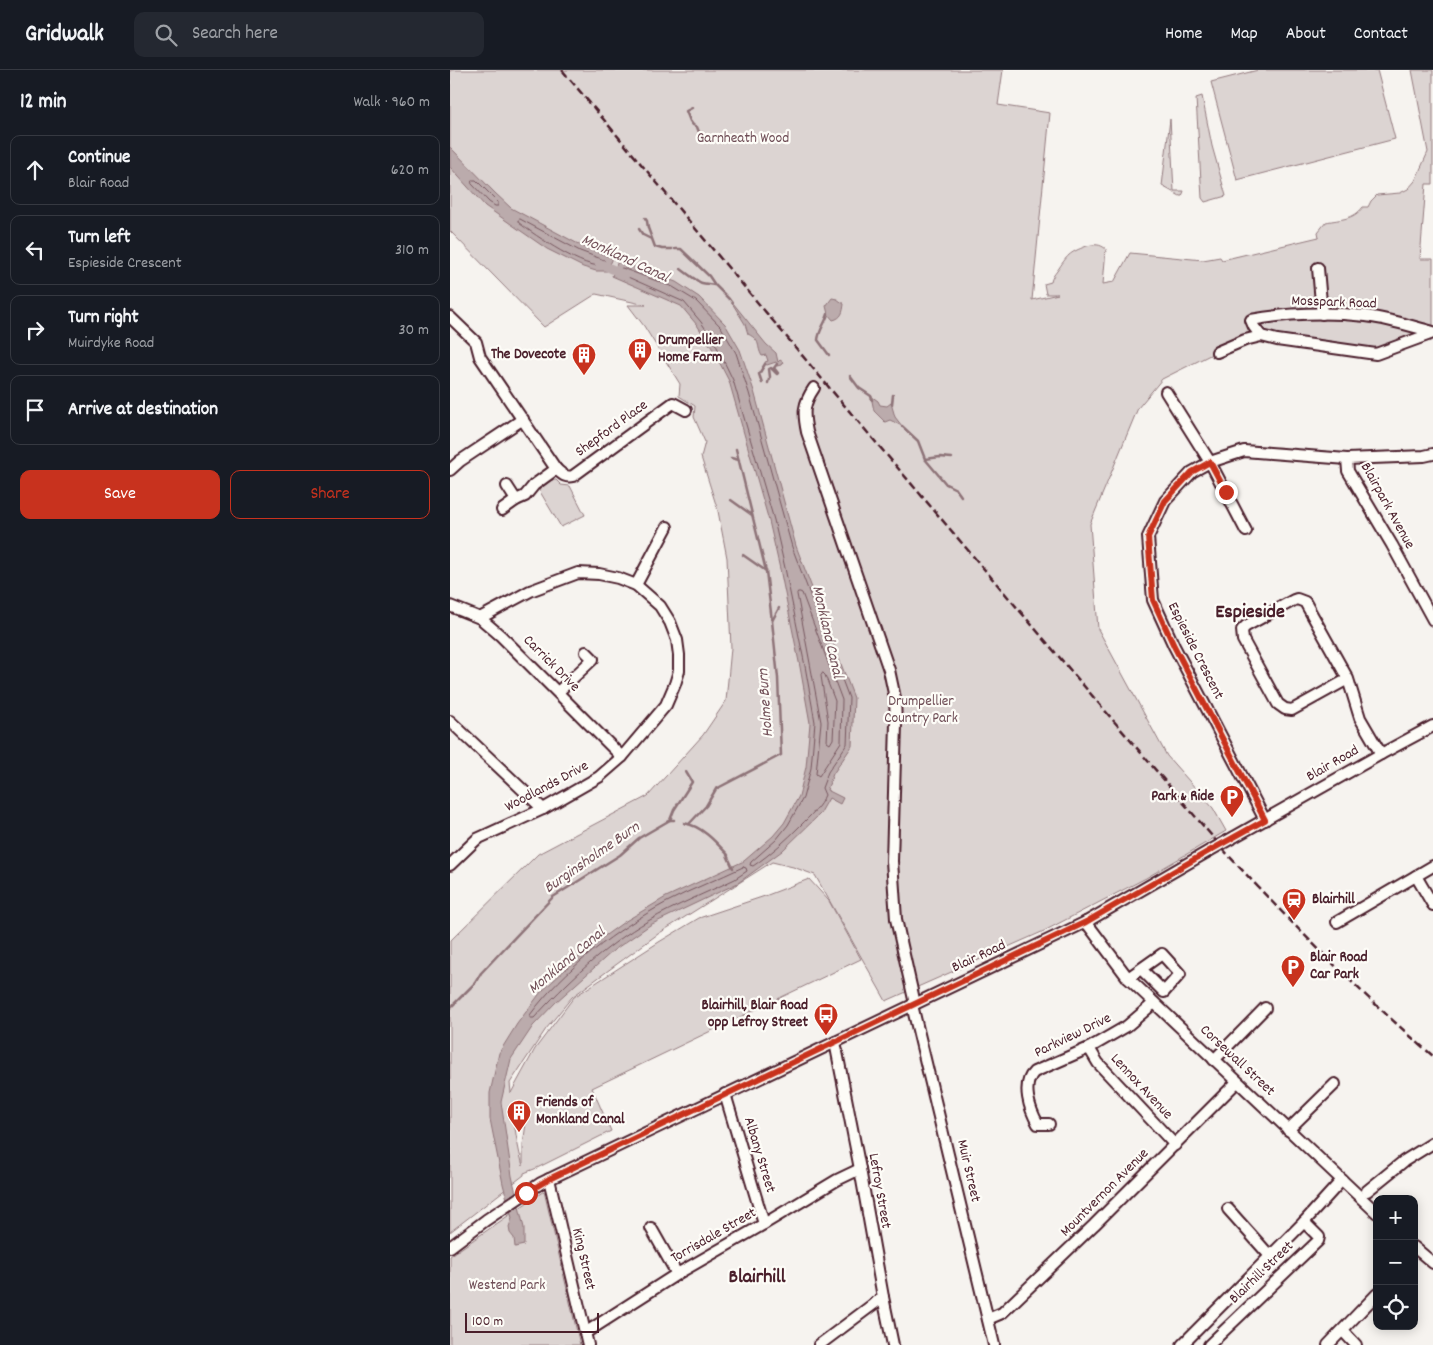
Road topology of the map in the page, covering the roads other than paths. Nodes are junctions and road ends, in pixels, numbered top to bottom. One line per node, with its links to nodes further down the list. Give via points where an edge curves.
1 (1318, 268): 2 (street)
2 (1322, 314): 4 (street, Mosspark Road, via 1399,322); 5 (street, Mosspark Road, via 1251,320)
3 (450, 317): 10 (street, via 476,342 480,357)
4 (1433, 333): 5 (street, Mosspark Road, via 1376,354)
5 (1261, 336): 6 (street, Mosspark Road)
6 (1217, 352)
7 (814, 388): 43 (street, Muir Street, via 804,410 807,432 889,670 895,698 892,861 896,919)
8 (1166, 392): 13 (street)
9 (686, 410): 14 (street, Shepford Place, via 673,403 573,476 563,475)
10 (523, 419): 14 (street); 15 (street)
11 (1433, 454): 12 (street, Espieside Crescent)
12 (1347, 459): 13 (street, Espieside Crescent, via 1244,451); 24 (street, Blairpark Avenue, via 1348,471)
13 (1210, 462): 20 (street); 33 (street, Espieside Crescent, via 1192,472 1165,501 1148,537 1153,600)
14 (556, 469): 17 (street)
15 (450, 470)
16 (507, 486): 17 (street)
17 (516, 500): 18 (street)
18 (502, 510)
19 (667, 527): 21 (street)
20 (1246, 531)
21 (636, 585): 23 (street, Woodlands Drive, via 599,574 578,573 530,591); 31 (street, Woodlands Drive, via 660,606 670,622 677,640 679,671 666,706)
22 (450, 606): 23 (street, Carrick Drive)
23 (480, 618): 27 (street, Carrick Drive)
24 (1433, 620)
25 (593, 658): 27 (street)
26 (1348, 679): 26 (street, via 1302,601 1294,600 1242,630 1242,640 1278,704 1285,709 1292,710); 30 (street, via 1360,718)
27 (558, 692): 31 (street, Carrick Drive)
28 (450, 721): 32 (street)
29 (1433, 726): 30 (street, Blair Road)
30 (1380, 754): 33 (street, Blair Road)
31 (622, 757): 32 (street, Woodlands Drive, via 599,777)
32 (543, 809): 34 (street, Woodlands Drive, via 476,839)
33 (1265, 820): 38 (street, Blair Road, bridge)
34 (450, 865)
35 (1433, 866): 36 (street)
36 (1416, 876): 37 (street); 39 (street)
37 (1433, 905)
38 (1086, 922): 41 (street, Corsewall Street); 43 (street, Blair Road)
39 (1337, 922)
40 (1140, 969): 41 (street)
41 (1128, 978): 42 (street, Corsewall Street)
42 (1154, 1003): 46 (street, Parkview Drive, via 1127,1026); 47 (street, Corsewall Street)
43 (913, 1004): 45 (street, Blair Road); 71 (street, Muir Street)
44 (1264, 1008): 47 (street)
45 (835, 1042): 50 (street, Blair Road); 55 (street, Lefroy Street)
46 (1089, 1048): 51 (street, Parkview Drive, via 1030,1076 1026,1089 1035,1118 1038,1124); 54 (street, Lennox Avenue, via 1098,1063)
47 (1214, 1060): 48 (street, Corsewall Street)
48 (1238, 1082): 52 (street, Corsewall Street); 54 (street, Mountvernon Avenue)
49 (1335, 1084): 52 (street)
50 (725, 1094): 56 (street, Blair Road); 62 (street, Albany Street)
51 (1049, 1124)
52 (1288, 1130): 57 (street, Corsewall Street)
53 (1433, 1143): 58 (street)
54 (1175, 1145): 71 (street, Mountvernon Avenue, via 1002,1313)
55 (860, 1169): 62 (street, Torrisdale Street); 69 (street, Lefroy Street)
56 (549, 1179): 64 (street, Blair Road); 73 (street, King Street)
57 (1342, 1180): 60 (street, Corsewall Street); 61 (street, Blairhill Street)
58 (1367, 1191)
59 (1228, 1209): 66 (street)
60 (1373, 1209)
61 (1304, 1222): 66 (street, Blairhill Street); 79 (street, Blairhill Street, via 1319,1237 1318,1241)
62 (764, 1224): 68 (street, Torrisdale Street)
63 (652, 1228): 68 (street)
64 (450, 1247)
65 (1418, 1252): 67 (street)
66 (1270, 1256): 78 (street, Blairhill Street)
67 (1433, 1263)
68 (677, 1274): 73 (street, Torrisdale Street)
69 (883, 1298): 75 (street); 76 (street, Lefroy Street)
70 (1373, 1298): 72 (street)
71 (988, 1319): 77 (street, Muir Street)
72 (1343, 1331): 80 (street); 81 (street)
73 (585, 1333): 74 (street, King Street)
74 (588, 1345)
75 (819, 1345)
76 (893, 1345)
77 (994, 1345)
78 (1182, 1345)
79 (1209, 1345)
80 (1328, 1345)
81 (1356, 1345)

